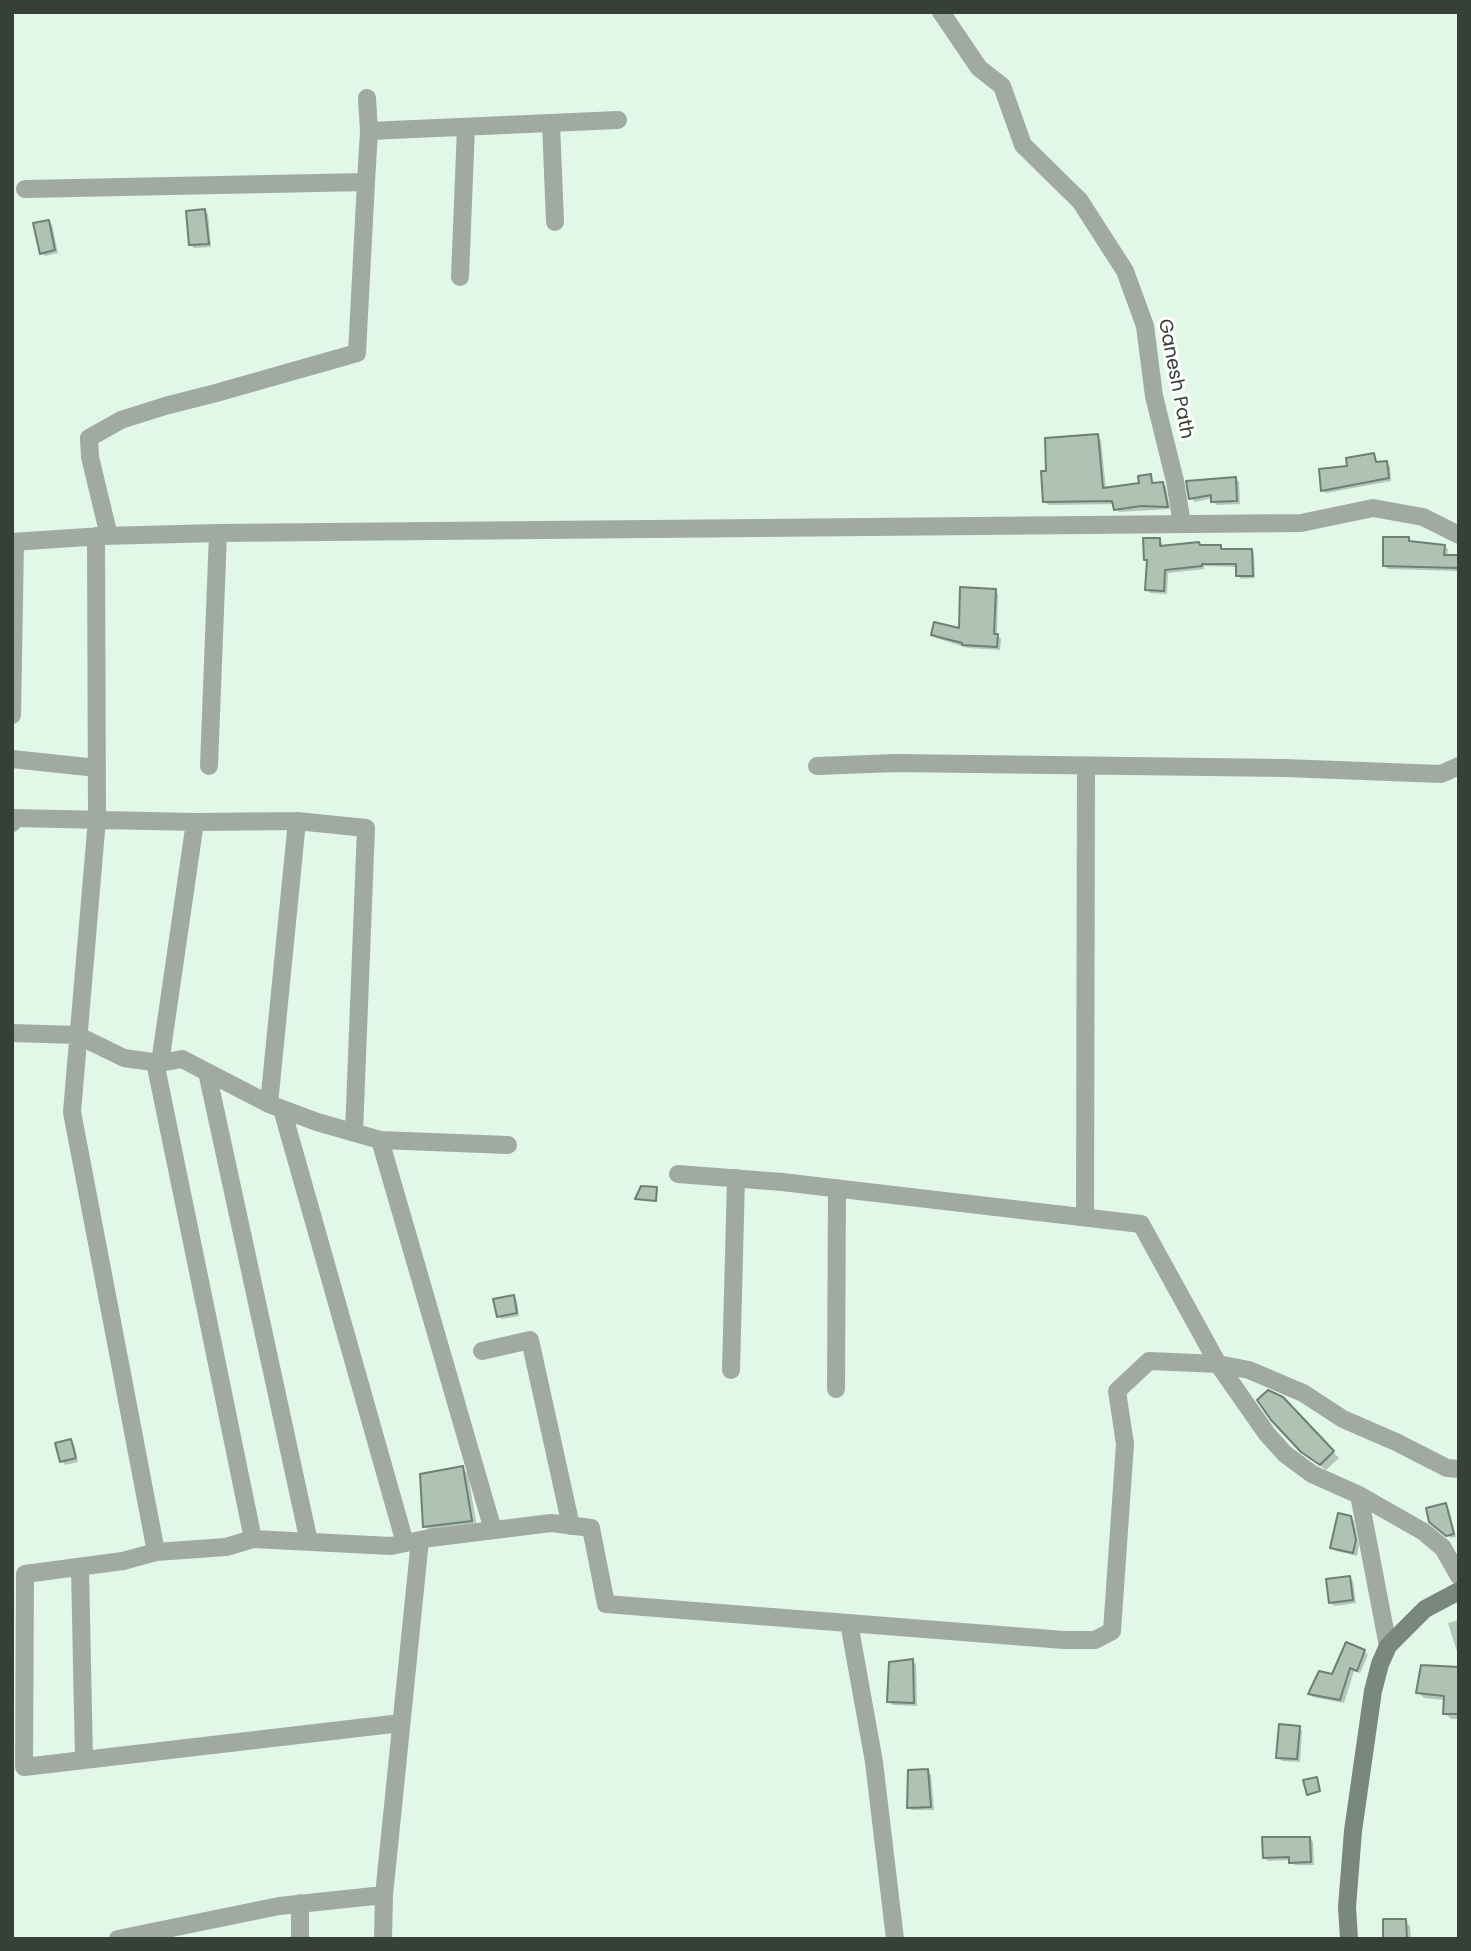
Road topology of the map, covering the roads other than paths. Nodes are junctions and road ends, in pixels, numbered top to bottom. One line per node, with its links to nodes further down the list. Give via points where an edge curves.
1 (941, 12): 11 (street, Ganesh Path, via 979,68 1002,86 1023,145 1080,201 1125,271 1146,326 1154,396)
2 (367, 97): 6 (street)
3 (618, 120): 4 (street)
4 (551, 123): 5 (street); 9 (street)
5 (466, 127): 6 (street); 10 (street)
6 (369, 131): 7 (street)
7 (366, 182): 8 (street); 14 (street, via 357,353 164,406 121,420 89,438)
8 (25, 189)
9 (555, 222)
10 (460, 277)
11 (1182, 524): 12 (street); 13 (street, via 1301,523 1373,508 1423,517)
12 (218, 533): 14 (street); 18 (street)
13 (1459, 535)
14 (102, 536): 15 (street); 22 (street)
15 (14, 542): 16 (street)
16 (12, 715)
17 (12, 759): 22 (street)
18 (208, 766)
19 (817, 766): 20 (street)
20 (1086, 766): 21 (street, via 1441,774); 38 (street)
21 (1459, 766)
22 (97, 768): 23 (street)
23 (97, 819): 24 (street); 26 (street); 28 (street)
24 (13, 820)
25 (297, 821): 26 (street); 31 (street); 32 (street, via 366,828)
26 (195, 822): 29 (street)
27 (12, 1033): 28 (street)
28 (77, 1035): 29 (street, via 124,1058); 50 (street, via 72,1112)
29 (158, 1063): 30 (street, via 182,1059); 47 (street)
30 (206, 1072): 31 (street); 49 (street)
31 (275, 1106): 32 (street); 48 (street)
32 (354, 1132): 33 (street)
33 (380, 1140): 34 (street); 46 (street)
34 (508, 1145)
35 (678, 1174): 36 (street)
36 (736, 1178): 37 (street); 41 (street)
37 (837, 1188): 38 (street); 42 (street)
38 (1085, 1217): 40 (street, via 1141,1224)
39 (482, 1351): 45 (street, via 530,1340)
40 (1219, 1364): 43 (street, via 1249,1370 1303,1393 1343,1419 1447,1468); 44 (street, via 1285,1454 1312,1475); 55 (street, via 1149,1361 1117,1391 1125,1444 1112,1631 1095,1640 1065,1640)
41 (731, 1370)
42 (836, 1389)
43 (1459, 1469)
44 (1359, 1495): 53 (street, via 1424,1532 1443,1548); 56 (street)
45 (571, 1526): 46 (street, via 551,1523); 55 (street, via 592,1528 606,1604)
46 (493, 1530): 48 (street)
47 (253, 1539): 49 (street); 50 (street, via 226,1547)
48 (413, 1541): 49 (street, via 391,1546); 57 (street)
49 (309, 1542)
50 (156, 1552): 51 (street)
51 (80, 1568): 52 (street); 58 (street)
52 (19, 1574): 58 (street, via 24,1767)
53 (1459, 1576)
54 (1459, 1591): 56 (street, via 1426,1609)
55 (849, 1623): 65 (street, via 874,1762)
56 (1388, 1646): 66 (street, via 1373,1690 1353,1831)
57 (401, 1723): 58 (street); 59 (street)
58 (84, 1760)
59 (384, 1895): 60 (street); 64 (street)
60 (300, 1903): 61 (street); 63 (street)
61 (202, 1930): 62 (street)
62 (118, 1939)
63 (300, 1939)
64 (383, 1939)
65 (895, 1939)
66 (1349, 1939)

